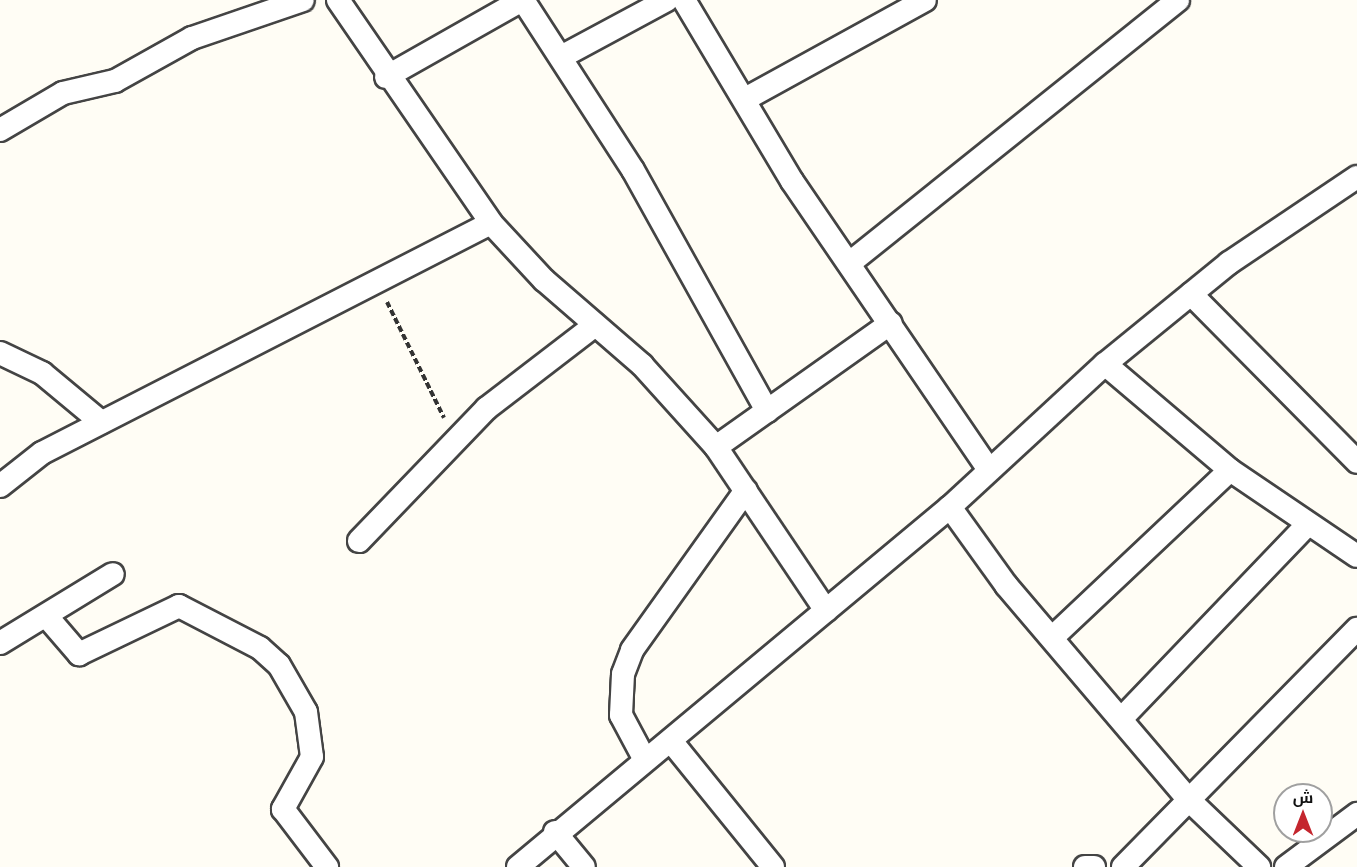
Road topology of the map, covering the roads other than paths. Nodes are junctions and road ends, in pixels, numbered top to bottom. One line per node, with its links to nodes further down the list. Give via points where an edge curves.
1 (303, 0): 11 (street, via 192,38 115,81 63,93)
2 (338, 0): 9 (street)
3 (523, 0): 8 (street); 9 (street)
4 (667, 0): 8 (street)
5 (684, 0): 10 (street)
6 (925, 0): 10 (street)
7 (1178, 0): 14 (street)
8 (561, 57): 20 (street, via 633,170)
9 (386, 77): 13 (street)
10 (747, 98): 14 (street, via 792,181)
11 (0, 130)
12 (1357, 177): 15 (street)
13 (491, 223): 17 (street); 21 (street)
14 (851, 262): 16 (street)
15 (1191, 294): 19 (street); 23 (street)
16 (891, 324): 20 (street); 24 (street)
17 (595, 325): 22 (street, via 634,357); 30 (street, via 519,380 456,439)
18 (0, 353): 21 (street, via 42,373)
19 (1105, 364): 24 (street); 25 (street)
20 (767, 411): 22 (street)
21 (101, 422): 26 (street, via 42,453)
22 (716, 447): 27 (street)
23 (1357, 462)
24 (988, 468): 28 (street)
25 (1230, 470): 29 (street); 36 (street)
26 (0, 486)
27 (746, 490): 33 (street); 40 (street, via 626,666 621,715)
28 (950, 507): 33 (street); 36 (street, via 1006,585)
29 (1306, 526): 31 (street); 38 (street)
30 (359, 541)
31 (1357, 556)
32 (113, 574): 34 (street)
33 (826, 611): 39 (street)
34 (48, 618): 37 (street); 44 (street, via 79,654 179,606 260,648 279,665 306,712 312,757 283,808)
35 (1357, 630): 41 (street)
36 (1053, 637): 38 (street)
37 (0, 643)
38 (1123, 717): 41 (street)
39 (671, 741): 40 (street); 47 (street)
40 (645, 760): 43 (street)
41 (1189, 800): 50 (street); 51 (street)
42 (1357, 814): 52 (street)
43 (555, 832): 45 (street); 46 (street)
44 (327, 867)
45 (518, 867)
46 (584, 867)
47 (773, 867)
48 (1085, 867): 49 (street)
49 (1094, 867)
50 (1123, 867)
51 (1258, 867)
52 (1286, 867)

